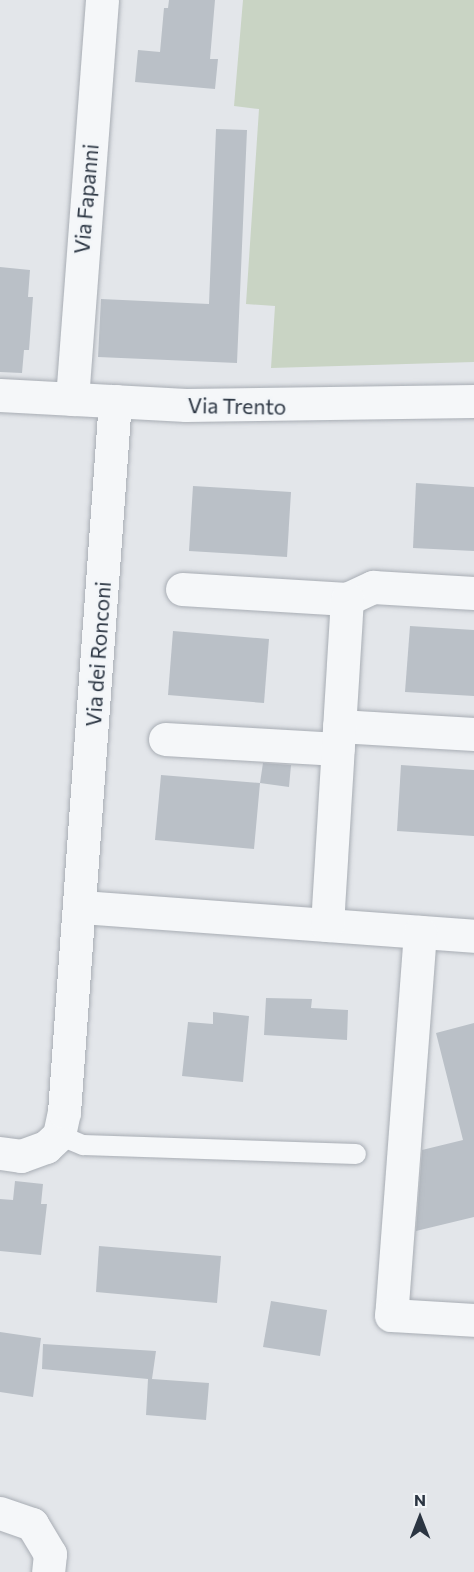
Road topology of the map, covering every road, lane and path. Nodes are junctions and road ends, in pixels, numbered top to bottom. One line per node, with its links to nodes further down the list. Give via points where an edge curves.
1 (102, 0): 3 (street, Via Fapanni)
2 (0, 395): 3 (street, Via Trento)
3 (72, 399): 4 (street, Via Trento)
4 (115, 401): 5 (street, Via Trento, via 292,407); 12 (street, Via dei Ronconi)
5 (474, 401)
6 (182, 589): 8 (street)
7 (474, 593): 8 (street, via 373,587)
8 (347, 599): 10 (street)
9 (474, 734): 10 (street)
10 (339, 737): 11 (street); 13 (street)
11 (165, 739)
12 (81, 907): 13 (street); 16 (street, Via dei Ronconi)
13 (327, 925): 14 (street)
14 (420, 932): 15 (street); 19 (street, via 391,1315)
15 (474, 936)
16 (59, 1135): 17 (street, via 46,1147 21,1156); 18 (lane, via 83,1145)
17 (0, 1153)
18 (356, 1154)
19 (474, 1320)
20 (0, 1513): 21 (street, via 32,1524 50,1554)
21 (48, 1572)

